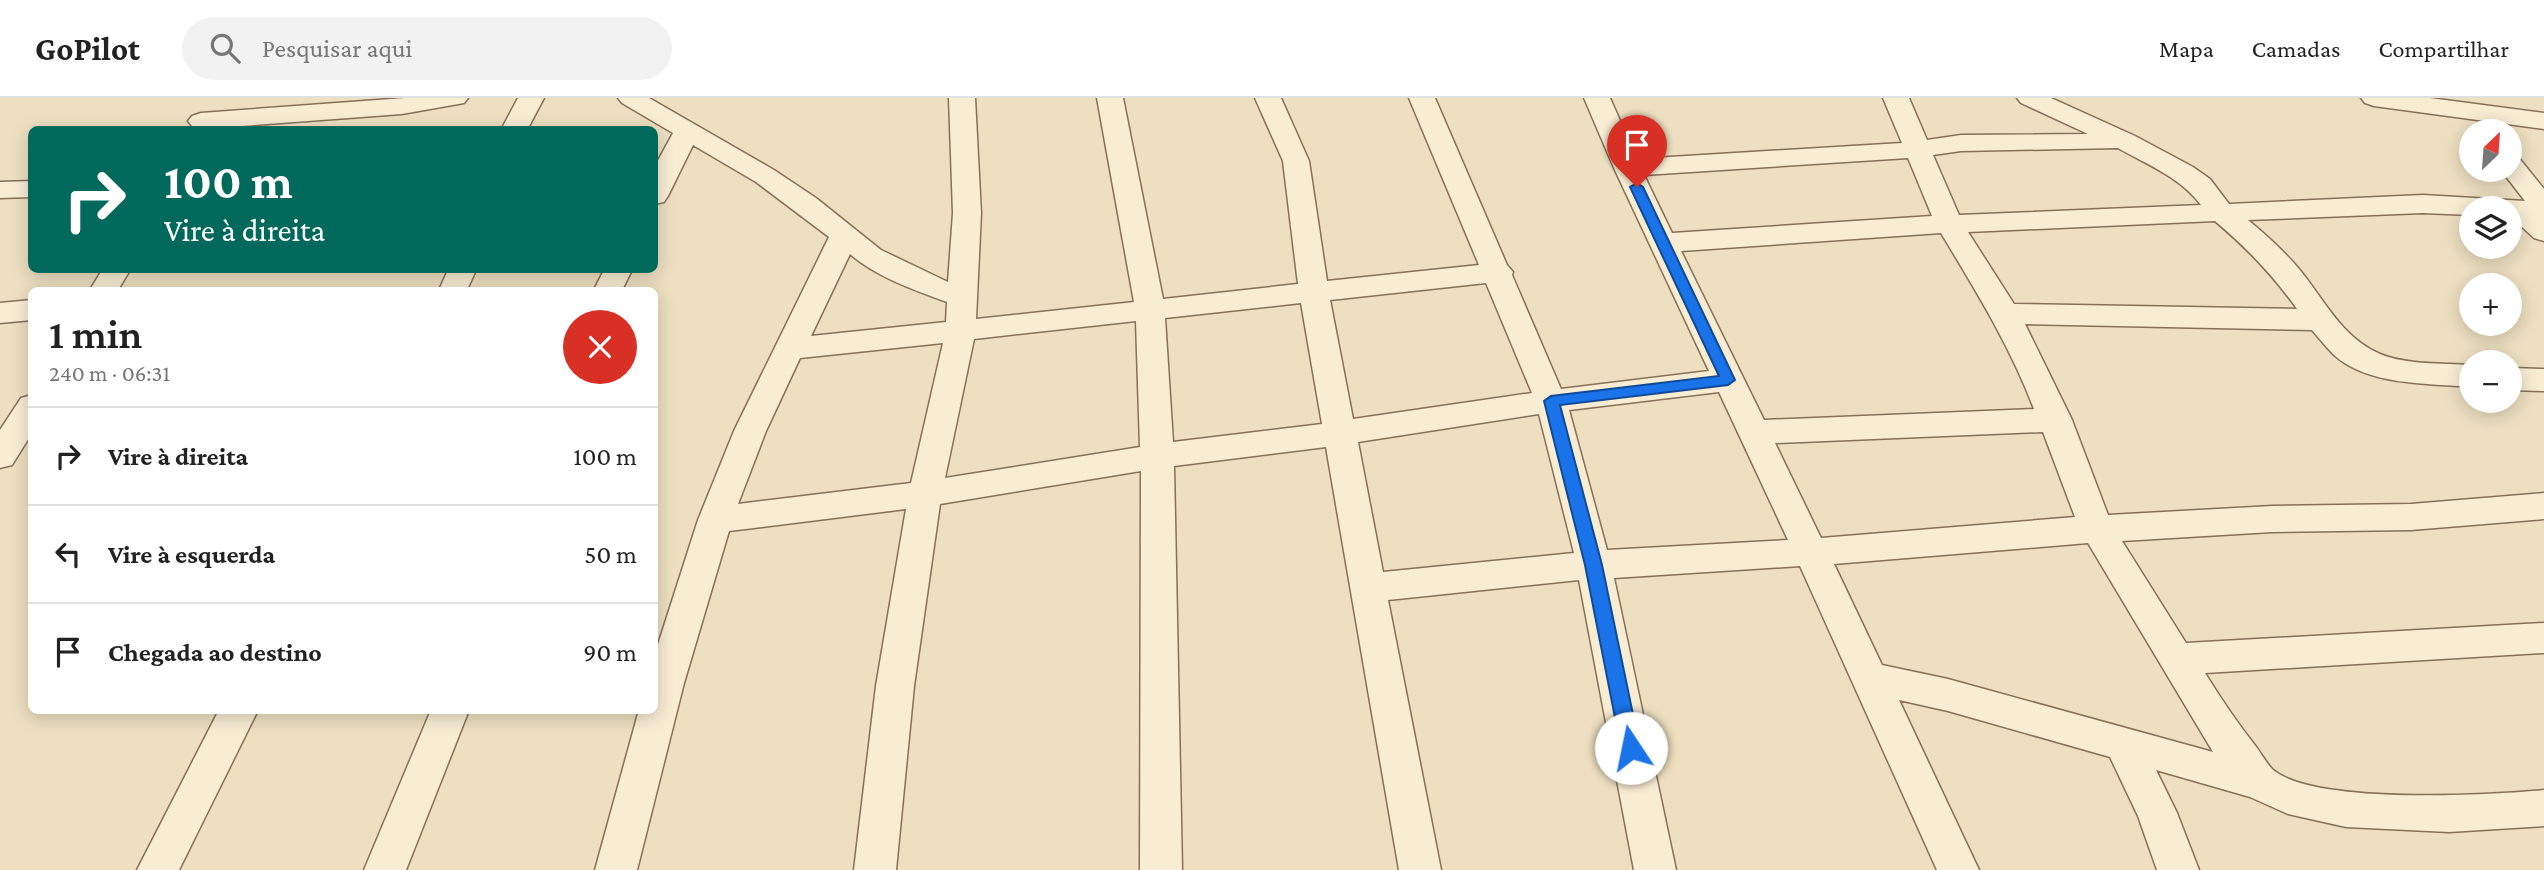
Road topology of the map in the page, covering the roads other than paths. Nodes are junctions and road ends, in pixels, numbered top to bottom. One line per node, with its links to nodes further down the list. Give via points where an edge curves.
1 (211, 98): 16 (street)
2 (455, 98): 16 (street)
3 (531, 98): 17 (street)
4 (631, 98): 18 (street)
5 (962, 98): 34 (street, via 967,213)
6 (1110, 98): 35 (street)
7 (1268, 98): 33 (street, via 1296,161)
8 (1422, 98): 32 (street)
9 (1597, 98): 21 (street)
10 (1896, 98): 20 (street)
11 (2029, 98): 19 (street)
12 (2374, 98): 13 (street)
13 (2466, 119)
14 (2522, 121): 15 (street)
15 (2544, 121)
16 (198, 125)
17 (516, 126)
18 (687, 130): 23 (street); 30 (street, via 796,197)
19 (2126, 142): 20 (street, via 1961,143); 27 (street, via 2184,173)
20 (1916, 150): 21 (street); 28 (street)
21 (1628, 168): 31 (street)
22 (2520, 182): 26 (street)
23 (658, 188)
24 (28, 189): 25 (street)
25 (0, 190)
26 (2535, 207): 27 (street, via 2423,204); 29 (street)
27 (2222, 213): 28 (street); 39 (street, via 2262,246)
28 (1949, 225): 31 (street); 38 (street)
29 (2544, 232)
30 (844, 236): 34 (street, via 896,270); 41 (street)
31 (1664, 243): 44 (street)
32 (1499, 272): 33 (street); 46 (street)
33 (1315, 291): 35 (street); 50 (street)
34 (962, 297): 40 (street)
35 (1150, 309): 40 (street); 52 (street)
36 (28, 310): 37 (street)
37 (0, 313)
38 (2005, 314): 39 (street); 48 (street)
39 (2320, 320): 42 (street, via 2347,349 2374,364)
40 (960, 332): 41 (street); 53 (street)
41 (790, 349): 55 (street, via 750,430)
42 (2459, 375)
43 (2522, 379): 45 (street)
44 (1728, 380): 46 (street); 49 (street)
45 (2544, 380)
46 (1551, 401): 50 (street); 58 (street)
47 (28, 412): 51 (street)
48 (2056, 420): 49 (street); 56 (street)
49 (1752, 432): 57 (street)
50 (1341, 433): 52 (street); 59 (street)
51 (0, 456)
52 (1157, 456): 53 (street); 74 (street)
53 (925, 494): 55 (street); 73 (street, via 895,686)
54 (2544, 506): 56 (street, via 2411,517)
55 (715, 520): 63 (street)
56 (2097, 528): 57 (street); 61 (street)
57 (1811, 552): 58 (street); 62 (street)
58 (1594, 565): 59 (street); 76 (street)
59 (1368, 588): 75 (street)
60 (2544, 638): 61 (street)
61 (2179, 660): 68 (street, via 2221,732)
62 (1868, 678): 67 (street, via 1948,695); 77 (street)
63 (658, 706)
64 (237, 714): 70 (street)
65 (448, 714): 71 (street)
66 (656, 714): 72 (street)
67 (2124, 746): 68 (street); 78 (street, via 2157,813)
68 (2259, 782): 69 (street, via 2288,796 2334,807 2413,813)
69 (2544, 808)
70 (158, 870)
71 (385, 870)
72 (615, 870)
73 (875, 870)
74 (1161, 870)
75 (1420, 870)
76 (1655, 870)
77 (1958, 870)
78 (2178, 870)

